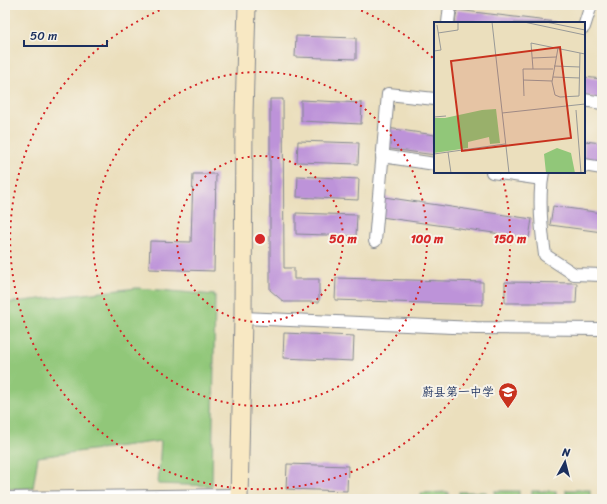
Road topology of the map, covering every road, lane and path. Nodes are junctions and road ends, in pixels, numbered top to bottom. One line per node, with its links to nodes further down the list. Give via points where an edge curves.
1 (247, 5): 19 (street)
2 (450, 5): 6 (street)
3 (592, 5): 7 (street)
4 (598, 5): 5 (street)
5 (602, 6)
6 (448, 22)
7 (585, 24)
8 (434, 100): 11 (street, via 388,94)
9 (585, 100): 10 (street)
10 (602, 103)
11 (382, 156): 12 (street); 17 (street)
12 (434, 164)
13 (585, 165): 14 (street)
14 (602, 168)
15 (505, 173): 16 (street)
16 (543, 176): 18 (street, via 540,186 541,226 545,255 574,274)
17 (375, 241)
18 (602, 275)
19 (243, 318): 20 (street, via 476,328); 21 (street)
20 (602, 329)
21 (239, 497): 22 (street)
22 (5, 498)

